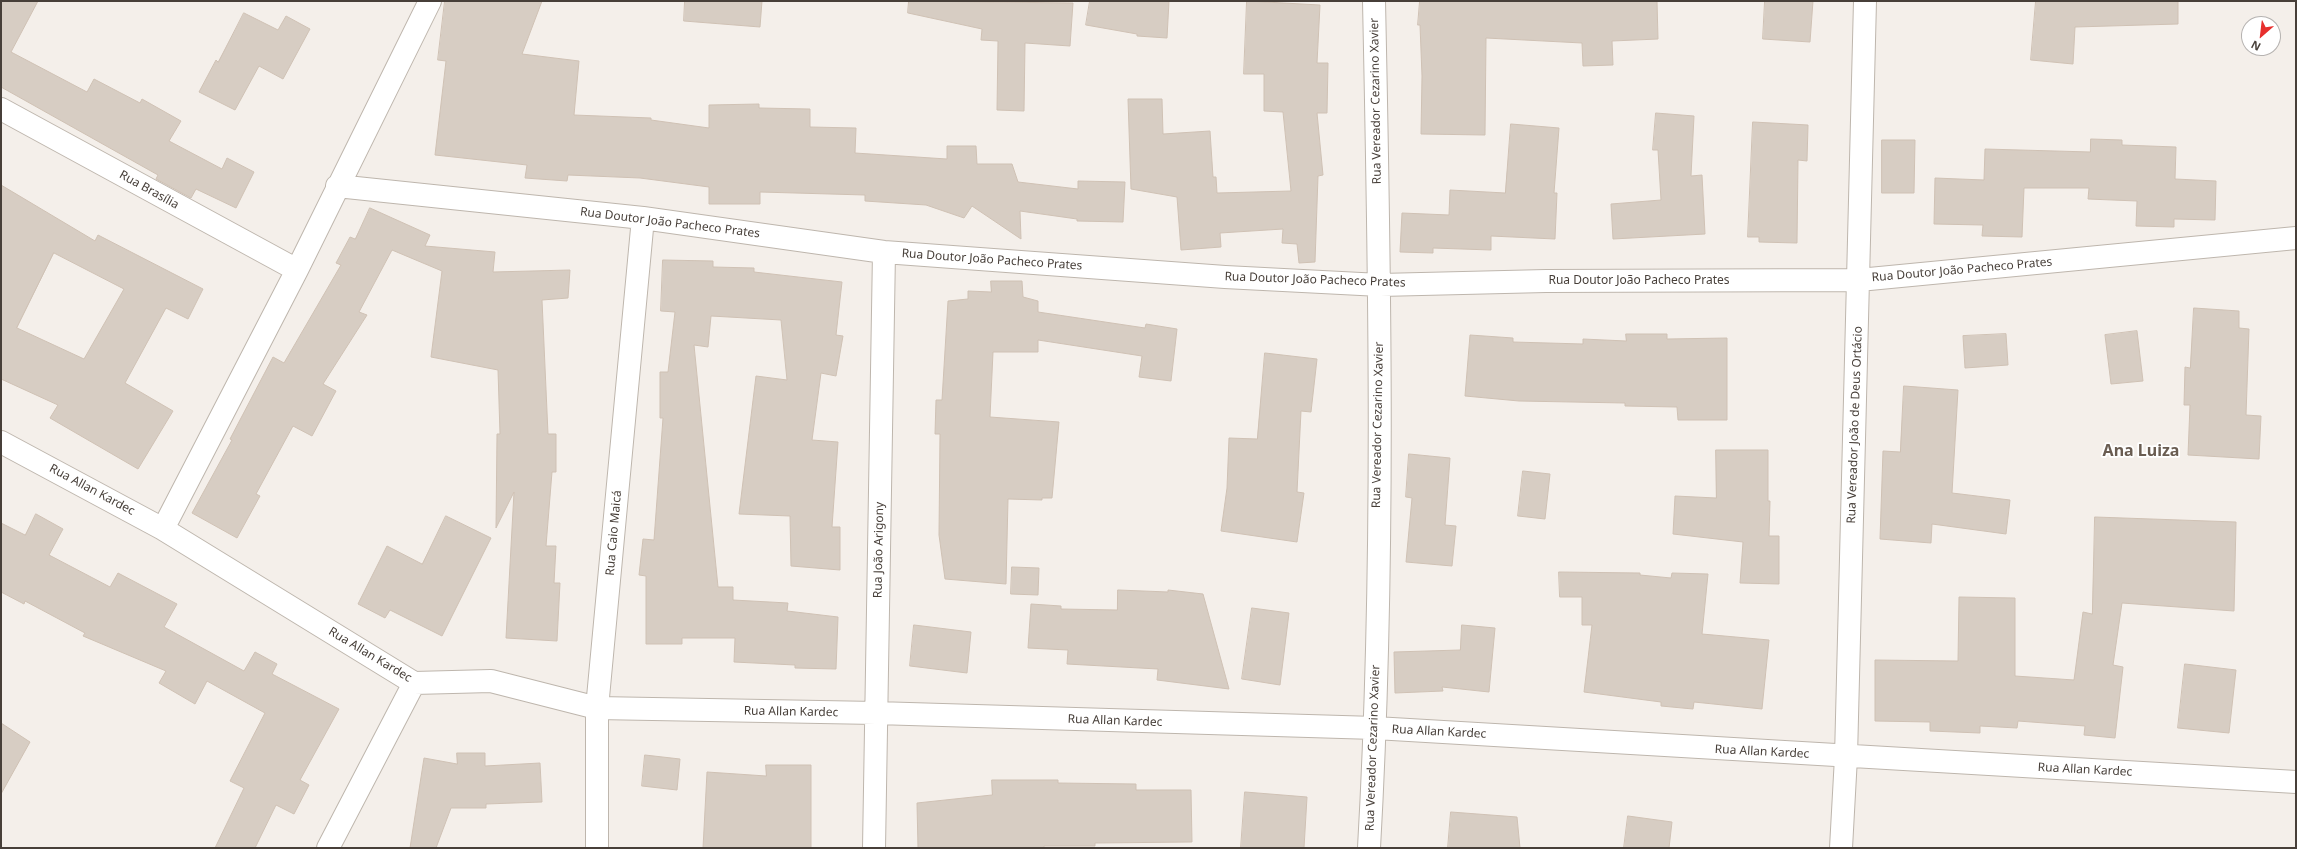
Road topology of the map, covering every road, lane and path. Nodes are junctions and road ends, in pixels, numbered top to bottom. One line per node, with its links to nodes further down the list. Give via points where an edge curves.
1 (430, 1): 5 (street)
2 (1374, 1): 11 (street, Rua Vereador Cezarino Xavier)
3 (1865, 1): 10 (street, Rua Vereador João de Deus Ortácio)
4 (1, 109): 9 (street, Rua Brasília)
5 (337, 186): 6 (street, Rua Doutor João Pacheco Prates); 9 (street)
6 (643, 218): 8 (street, Rua Doutor João Pacheco Prates); 15 (street, Rua Caio Maicá)
7 (2296, 238): 10 (street, Rua Doutor João Pacheco Prates)
8 (884, 252): 11 (street, Rua Doutor João Pacheco Prates); 16 (street, Rua João Arigony)
9 (297, 270): 13 (street)
10 (1859, 280): 11 (street, Rua Doutor João Pacheco Prates, via 1546,281); 18 (street, Rua Vereador João de Deus Ortácio)
11 (1380, 285): 17 (street, Rua Vereador Cezarino Xavier)
12 (1, 442): 13 (street, Rua Allan Kardec)
13 (163, 529): 14 (street, Rua Allan Kardec)
14 (414, 683): 15 (street, Rua Allan Kardec, via 491,681); 20 (street)
15 (597, 708): 16 (street, Rua Allan Kardec); 21 (street, Rua Caio Maicá)
16 (876, 714): 17 (street, Rua Allan Kardec); 22 (street, Rua João Arigony)
17 (1376, 728): 18 (street, Rua Allan Kardec); 23 (street, Rua Vereador Cezarino Xavier)
18 (1846, 757): 19 (street, Rua Allan Kardec); 24 (street, Rua Vereador João de Deus Ortácio)
19 (2296, 782)
20 (328, 848)
21 (597, 848)
22 (874, 848)
23 (1369, 848)
24 (1842, 848)

